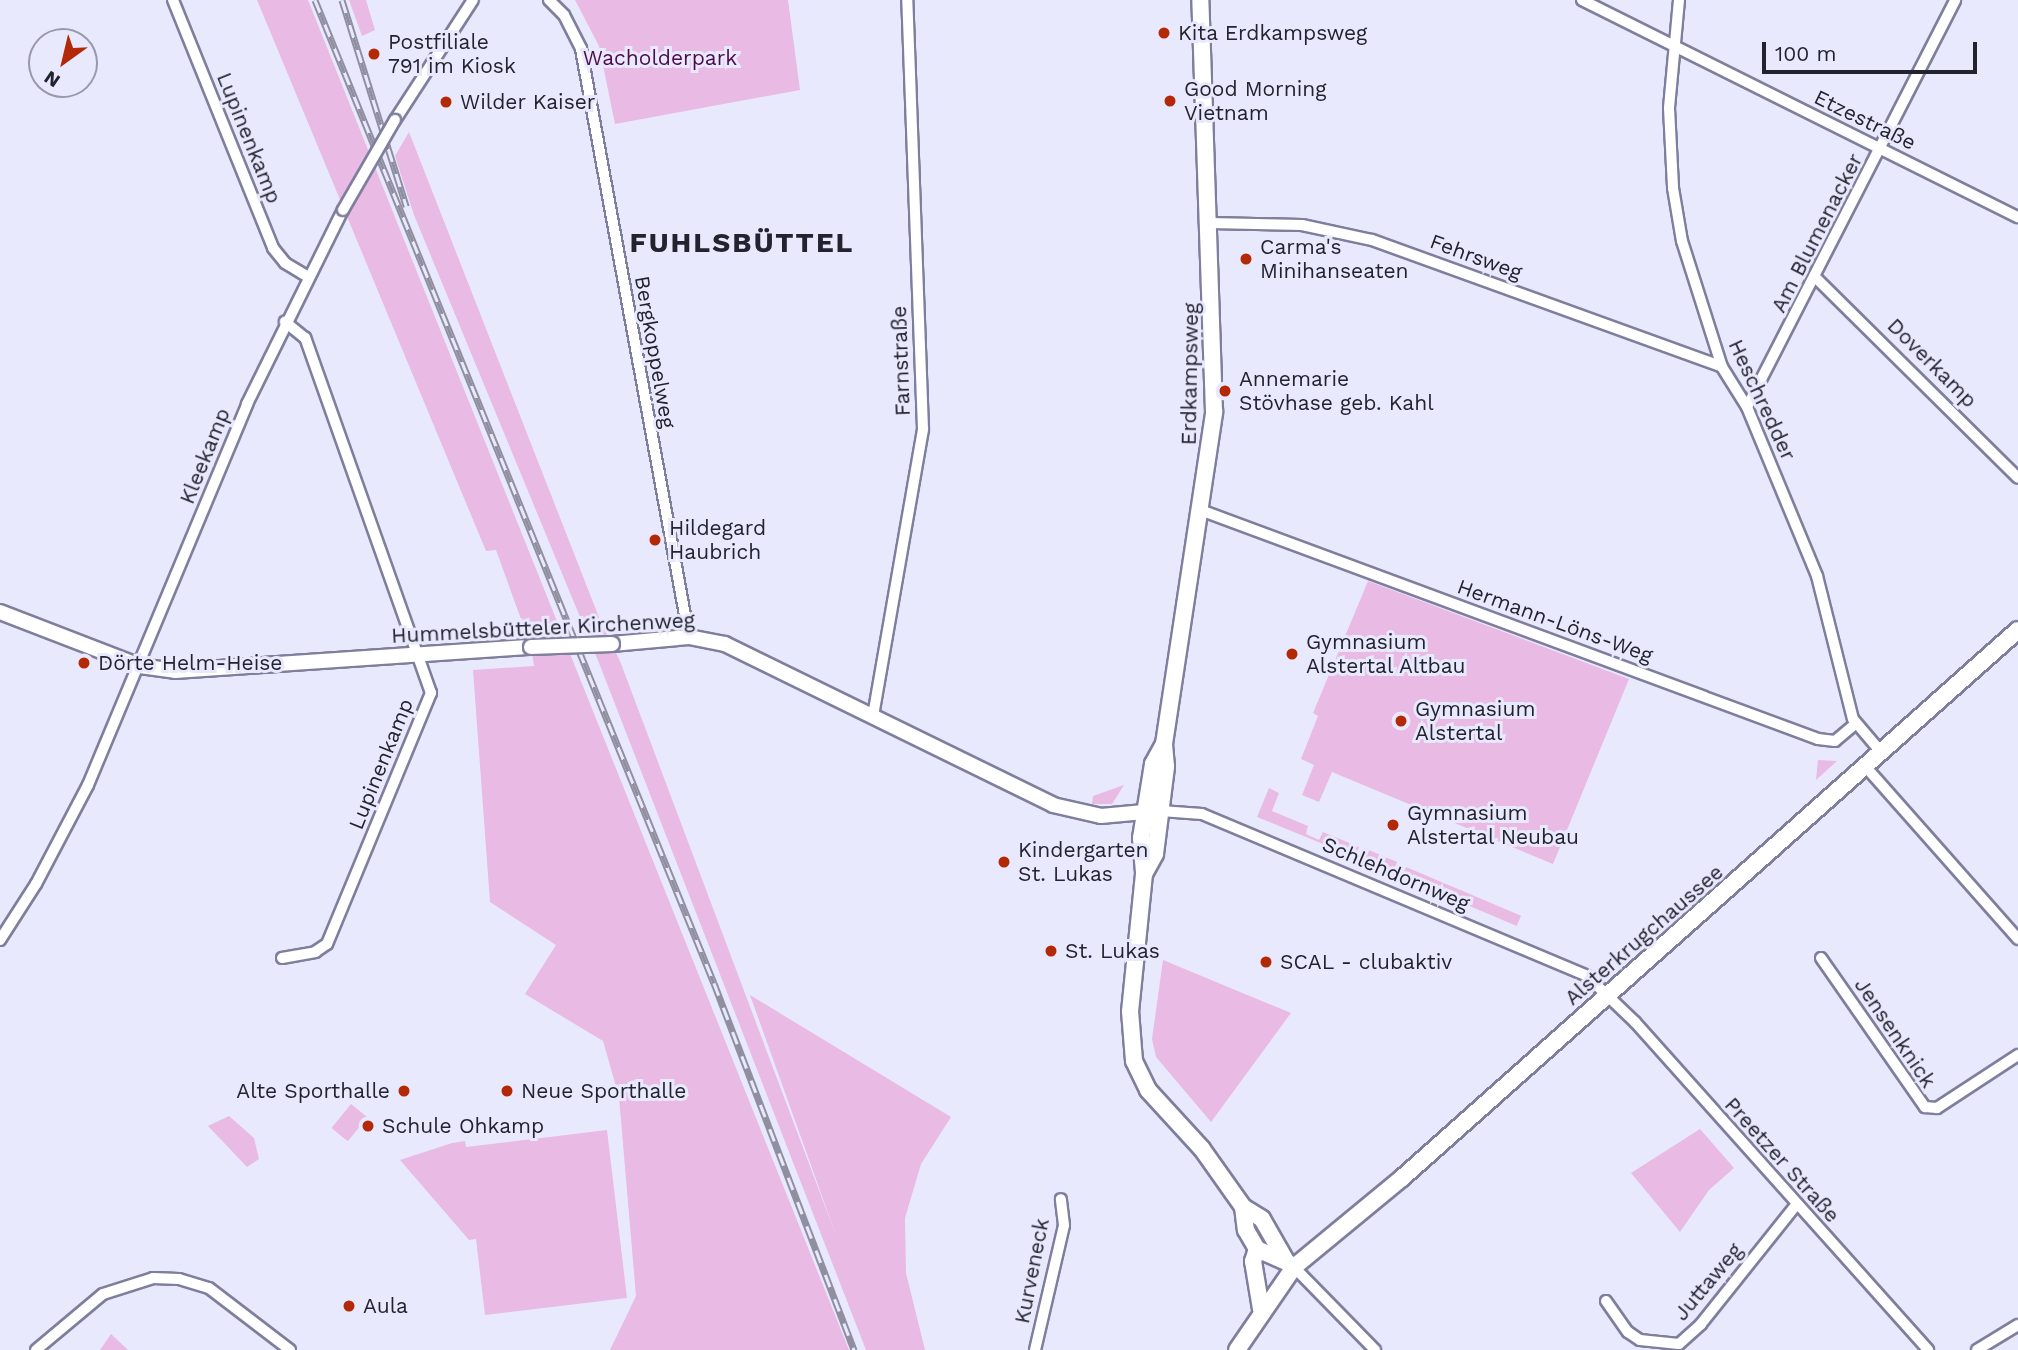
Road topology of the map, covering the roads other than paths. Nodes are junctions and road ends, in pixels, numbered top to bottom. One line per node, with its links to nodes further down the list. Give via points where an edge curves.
1 (173, 0): 13 (street, Lupinenkamp, via 273,248 285,263)
2 (473, 0): 13 (street, Kleekamp, bridge, via 395,120)
3 (549, 0): 22 (street, Bergkoppelweg, via 573,32 587,74)
4 (907, 0): 25 (street, Farnstraße, via 923,429)
5 (1200, 0): 12 (main road, Erdkampsweg)
6 (1582, 0): 9 (street, Etzestraße)
7 (1679, 0): 9 (street, Heschredder)
8 (1955, 0): 10 (street, Am Blumenacker)
9 (1672, 45): 10 (street, Etzestraße); 16 (street, Heschredder, via 1673,188 1682,241)
10 (1882, 150): 11 (street, Etzestraße); 14 (street, Am Blumenacker)
11 (2018, 216)
12 (1210, 223): 16 (street, Fehrsweg, via 1302,225 1372,240); 19 (main road, Erdkampsweg, via 1214,412)
13 (307, 276): 15 (street, Kleekamp)
14 (1816, 278): 17 (street, Am Blumenacker); 18 (street, Doverkamp)
15 (285, 322): 23 (street, Lupinenkamp, via 305,338); 24 (street, Kleekamp)
16 (1722, 367): 17 (street, Heschredder)
17 (1747, 407): 26 (street, Heschredder, via 1817,576)
18 (2018, 478)
19 (1203, 511): 26 (street, Hermann-Löns-Weg, via 1818,739 1835,740); 27 (main road, Erdkampsweg)
20 (0, 612): 24 (street, Hummelsbütteler Kirchenweg)
21 (2018, 630): 28 (main road, Alsterkrugchaussee)
22 (690, 638): 23 (street, Hummelsbütteler Kirchenweg, bridge); 25 (street, Hummelsbütteler Kirchenweg, via 725,644)
23 (417, 655): 24 (street, Hummelsbütteler Kirchenweg, via 175,671); 35 (street, Lupinenkamp, via 431,693 327,944 315,952)
24 (140, 666): 34 (street, Kleekamp, via 88,785 36,884)
25 (873, 716): 31 (street, Hummelsbütteler Kirchenweg, via 1064,809 1101,816)
26 (1855, 724): 28 (street)
27 (1164, 744): 30 (main road, Erdkampsweg); 31 (main road, Erdkampsweg, via 1153,764)
28 (1881, 752): 29 (main road, Alsterkrugchaussee)
29 (1865, 766): 33 (street); 37 (main road, Alsterkrugchaussee)
30 (1161, 811): 31 (street, Hummelsbütteler Kirchenweg); 32 (main road, Erdkampsweg, via 1155,854); 37 (street, Schlehdornweg, via 1202,814 1569,967)
31 (1144, 813): 32 (main road, Erdkampsweg, via 1140,852)
32 (1144, 874): 41 (main road, Erdkampsweg, via 1131,975 1134,1061 1148,1090 1202,1149)
33 (2018, 939)
34 (0, 940)
35 (282, 958)
36 (1821, 958): 38 (street, Jensenknick, via 1925,1107 1937,1108)
37 (1608, 995): 40 (street, Preetzer Straße); 43 (main road, Alsterkrugchaussee, via 1402,1178)
38 (2018, 1055)
39 (1061, 1199): 49 (street, Kurveneck, via 1063,1225)
40 (1796, 1205): 44 (street, Juttaweg, via 1701,1324 1679,1344 1640,1340 1628,1332); 52 (street, Preetzer Straße)
41 (1243, 1207): 42 (main road, Erdkampsweg, via 1246,1230); 43 (main road, Erdkampsweg, via 1262,1219)
42 (1256, 1249): 43 (main road, Erdkampsweg); 45 (main road, Erdkampsweg, via 1253,1261)
43 (1289, 1263): 45 (main road, Alsterkrugchaussee); 51 (street, Erdkampsweg)
44 (1606, 1301)
45 (1261, 1310): 50 (main road, Alsterkrugchaussee)
46 (2018, 1325): 53 (street)
47 (36, 1350): 48 (street, via 103,1294 153,1278 179,1279 209,1288)
48 (290, 1350)
49 (1035, 1350)
50 (1237, 1350)
51 (1375, 1350)
52 (1928, 1350)
53 (1977, 1350)

